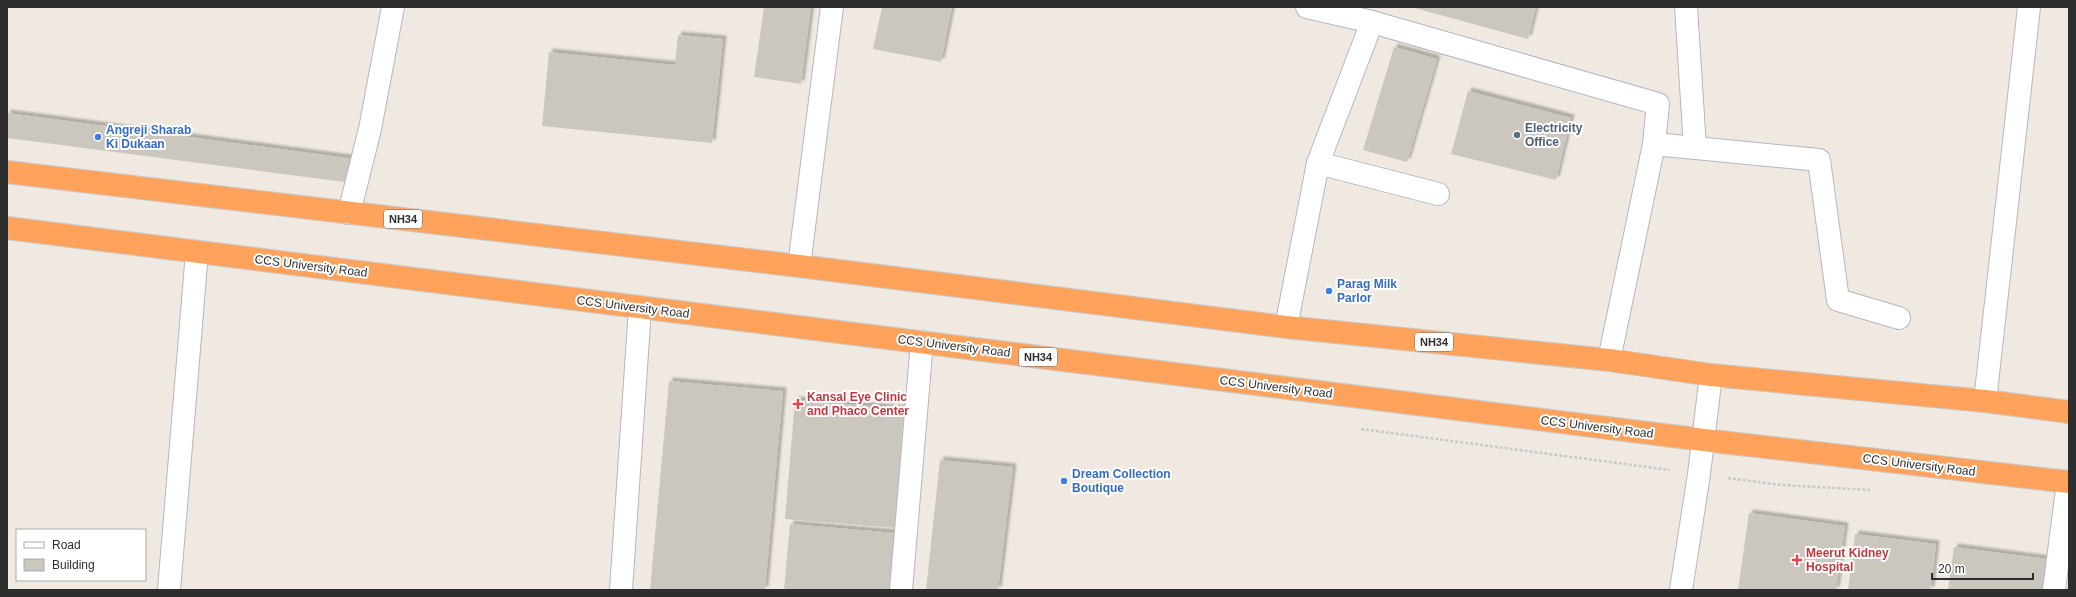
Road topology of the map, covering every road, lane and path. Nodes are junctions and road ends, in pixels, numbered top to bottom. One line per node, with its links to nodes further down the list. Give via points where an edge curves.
1 (393, 7): 12 (street, via 370,129)
2 (832, 7): 15 (street)
3 (1307, 7): 6 (street)
4 (1686, 7): 8 (street)
5 (2029, 7): 22 (street)
6 (1372, 22): 7 (street, via 1658,104); 9 (street)
7 (1654, 144): 8 (street); 20 (street)
8 (1695, 148): 17 (street, via 1819,160 1838,300)
9 (1318, 162): 11 (street); 18 (street)
10 (7, 172): 12 (highway, NH34)
11 (1438, 194)
12 (349, 213): 15 (highway, NH34)
13 (7, 228): 14 (highway, CCS University Road / NH34)
14 (197, 252): 16 (highway, CCS University Road / NH34); 26 (street)
15 (799, 266): 18 (highway, NH34)
16 (640, 308): 19 (highway, CCS University Road / NH34); 27 (street)
17 (1899, 318)
18 (1286, 327): 20 (highway, NH34)
19 (922, 342): 24 (highway, CCS University Road / NH34); 28 (street)
20 (1609, 360): 21 (highway, NH34)
21 (1711, 375): 22 (highway, NH34); 24 (street)
22 (1984, 401): 23 (highway, NH34)
23 (2069, 412)
24 (1704, 440): 25 (highway, CCS University Road / NH34); 29 (street)
25 (2068, 482): 30 (street)
26 (169, 590)
27 (621, 590)
28 (901, 590)
29 (1681, 590)
30 (2054, 590)

